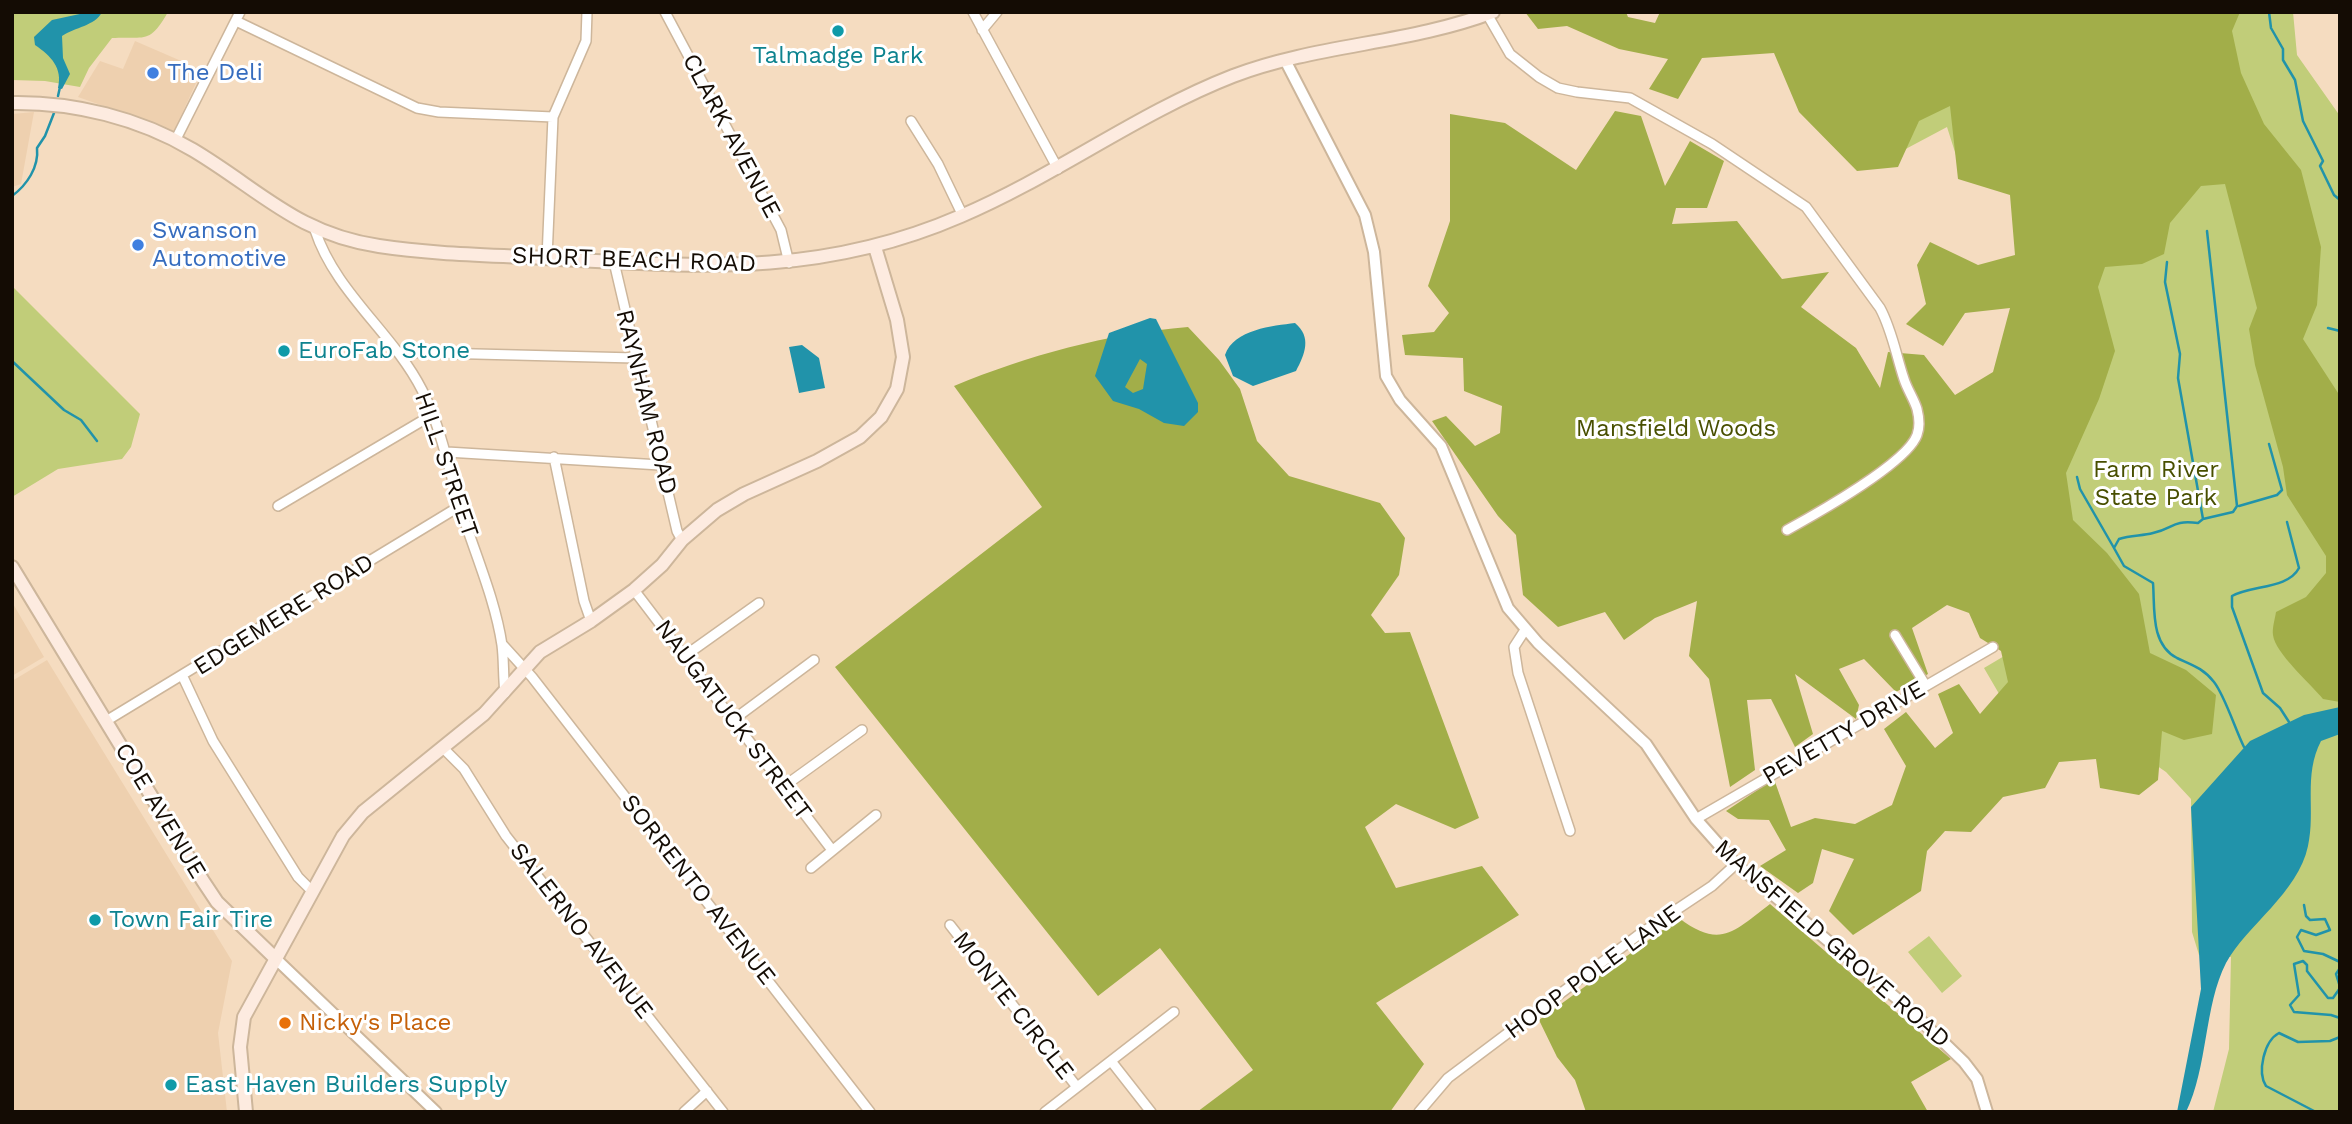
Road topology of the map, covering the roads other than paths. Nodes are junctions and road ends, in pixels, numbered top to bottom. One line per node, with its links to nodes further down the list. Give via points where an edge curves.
1 (587, 12): 10 (street, via 586,41)
2 (665, 12): 19 (street, CLARK AVENUE, via 780,230)
3 (973, 12): 7 (street)
4 (997, 12): 7 (street)
5 (1490, 13): 8 (main road, SHORT BEACH ROAD, via 1430,31); 28 (street, via 1510,54 1539,77 1577,92 1630,98 1712,144 1806,207 1880,308 1916,406 1917,436 1891,464)
6 (238, 17): 10 (street, via 417,108); 12 (street)
7 (982, 30): 13 (street)
8 (1285, 60): 13 (main road, SHORT BEACH ROAD, via 1183,98); 34 (street, MANSFIELD GROVE ROAD, via 1365,215 1374,253 1387,376 1400,400 1441,446 1500,592)
9 (12, 103): 12 (main road, SHORT BEACH ROAD, via 86,110)
10 (554, 117): 17 (street)
11 (911, 121): 14 (street)
12 (175, 141): 15 (main road, SHORT BEACH ROAD)
13 (1058, 169): 14 (main road, SHORT BEACH ROAD)
14 (963, 216): 16 (main road, SHORT BEACH ROAD)
15 (315, 230): 17 (main road, SHORT BEACH ROAD, via 376,246); 20 (street, HILL STREET, via 341,280)
16 (875, 247): 19 (main road, SHORT BEACH ROAD); 29 (main road, via 901,338 901,373 889,406 860,437 729,501)
17 (547, 258): 18 (main road, SHORT BEACH ROAD)
18 (614, 262): 19 (main road, SHORT BEACH ROAD, via 692,267); 21 (street, RAYNHAM ROAD)
19 (789, 262)
20 (397, 352): 21 (street); 22 (street, HILL STREET, via 423,391)
21 (635, 358): 25 (street, RAYNHAM ROAD)
22 (432, 415): 23 (street, HILL STREET); 26 (street)
23 (447, 452): 24 (street); 27 (street, HILL STREET)
24 (554, 457): 25 (street); 33 (street)
25 (660, 465): 29 (street, RAYNHAM ROAD)
26 (278, 506)
27 (460, 506): 36 (street, HILL STREET); 41 (street, EDGEMERE ROAD)
28 (1787, 530)
29 (682, 540): 31 (main road)
30 (12, 567): 45 (main road, COE AVENUE)
31 (634, 590): 33 (main road); 38 (street, NAUGATUCK STREET)
32 (759, 603): 38 (street)
33 (592, 621): 40 (main road, via 547,646)
34 (1525, 630): 50 (street, MANSFIELD GROVE ROAD, via 1639,736); 51 (street, via 1514,647 1514,657)
35 (1895, 635): 42 (street)
36 (502, 644): 40 (street, HILL STREET); 43 (street, HILL STREET)
37 (1993, 647): 42 (street, PEVETTY DRIVE)
38 (686, 655): 44 (street, NAUGATUCK STREET)
39 (814, 660): 44 (street)
40 (524, 669): 43 (main road); 66 (street, SORRENTO AVENUE)
41 (183, 677): 45 (street, EDGEMERE ROAD); 55 (street, via 213,741 298,877)
42 (1926, 686): 50 (street, PEVETTY DRIVE)
43 (505, 693): 47 (main road)
44 (733, 720): 48 (street, NAUGATUCK STREET)
45 (106, 721): 57 (main road, COE AVENUE, via 217,902)
46 (862, 730): 48 (street)
47 (443, 748): 55 (main road, via 363,812 343,836); 61 (street, SALERNO AVENUE, via 464,769 506,836)
48 (783, 787): 52 (street, NAUGATUCK STREET)
49 (876, 815): 52 (street)
50 (1696, 819): 53 (street, MANSFIELD GROVE ROAD)
51 (1570, 831)
52 (832, 850): 54 (street)
53 (1736, 864): 69 (street, HOOP POLE LANE, via 1713,886 1637,936 1447,1078); 70 (street, MANSFIELD GROVE ROAD, via 1952,1049 1976,1079)
54 (811, 868)
55 (312, 891): 57 (main road)
56 (950, 925): 60 (street, MONTE CIRCLE)
57 (275, 958): 62 (main road, via 241,1028); 63 (street, COE AVENUE)
58 (1174, 1012): 59 (street)
59 (1111, 1061): 60 (street); 68 (street)
60 (1077, 1087): 67 (street)
61 (707, 1091): 64 (street); 65 (street, SALERNO AVENUE)
62 (246, 1112)
63 (436, 1112)
64 (684, 1112)
65 (723, 1112)
66 (870, 1112)
67 (1045, 1112)
68 (1151, 1112)
69 (1419, 1112)
70 (1987, 1112)

